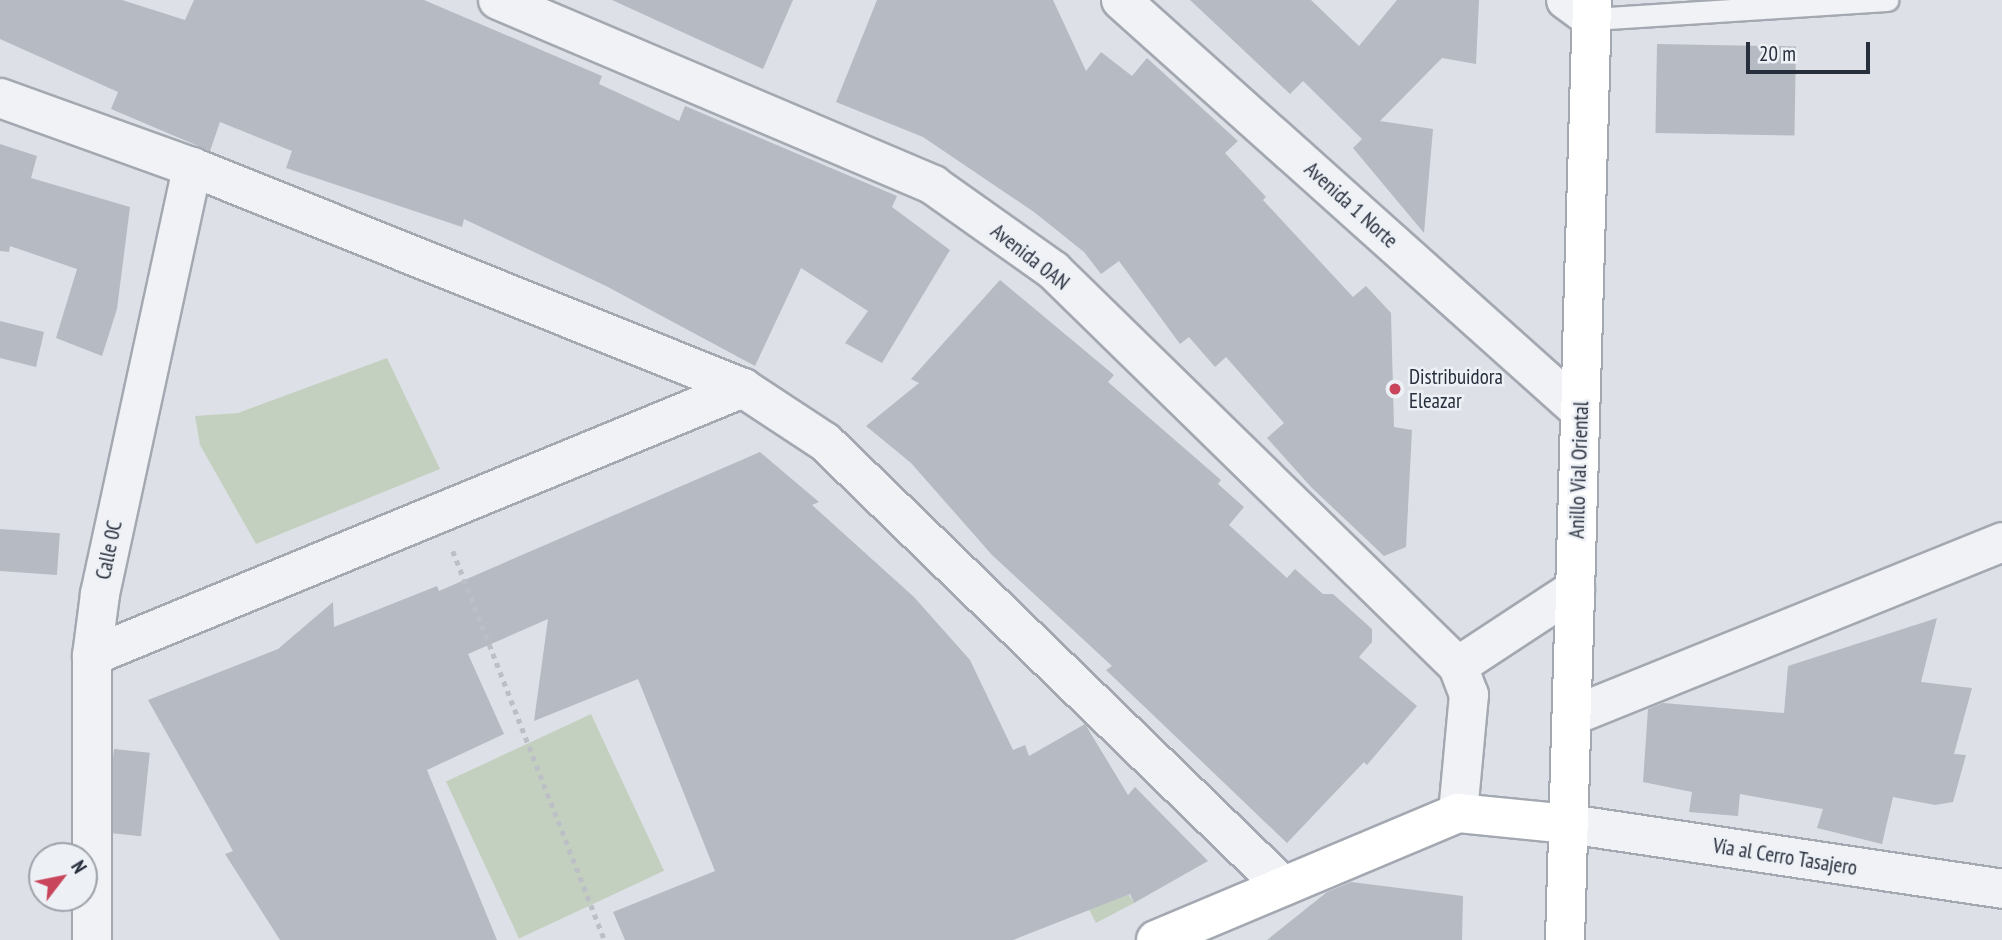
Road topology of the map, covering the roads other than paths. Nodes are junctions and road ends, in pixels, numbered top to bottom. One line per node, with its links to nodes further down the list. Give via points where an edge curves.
1 (498, 0): 12 (street, Avenida 0AN, via 933,185 1053,270)
2 (1121, 0): 8 (street, Avenida 1 Norte)
3 (1887, 0): 4 (lane)
4 (1583, 6): 8 (main road, Anillo Vial Oriental)
5 (0, 98): 6 (street)
6 (192, 167): 7 (street); 11 (street, Calle 0C, via 100,594)
7 (743, 388): 11 (street); 16 (street, via 825,443)
8 (1580, 411): 10 (main road, Anillo Vial Oriental)
9 (2002, 542): 13 (street)
10 (1575, 589): 12 (street); 13 (main road, Anillo Vial Oriental)
11 (92, 656): 18 (street, Calle 0C)
12 (1458, 666): 14 (street, via 1469,695)
13 (1572, 716): 15 (main road, Anillo Vial Oriental)
14 (1458, 813): 15 (main road); 16 (main road)
15 (1569, 824): 17 (street, Vía al Cerro Tasajero); 20 (main road, Anillo Vial Oriental)
16 (1283, 886): 19 (main road)
17 (2002, 889)
18 (92, 940)
19 (1156, 940)
20 (1565, 940)

